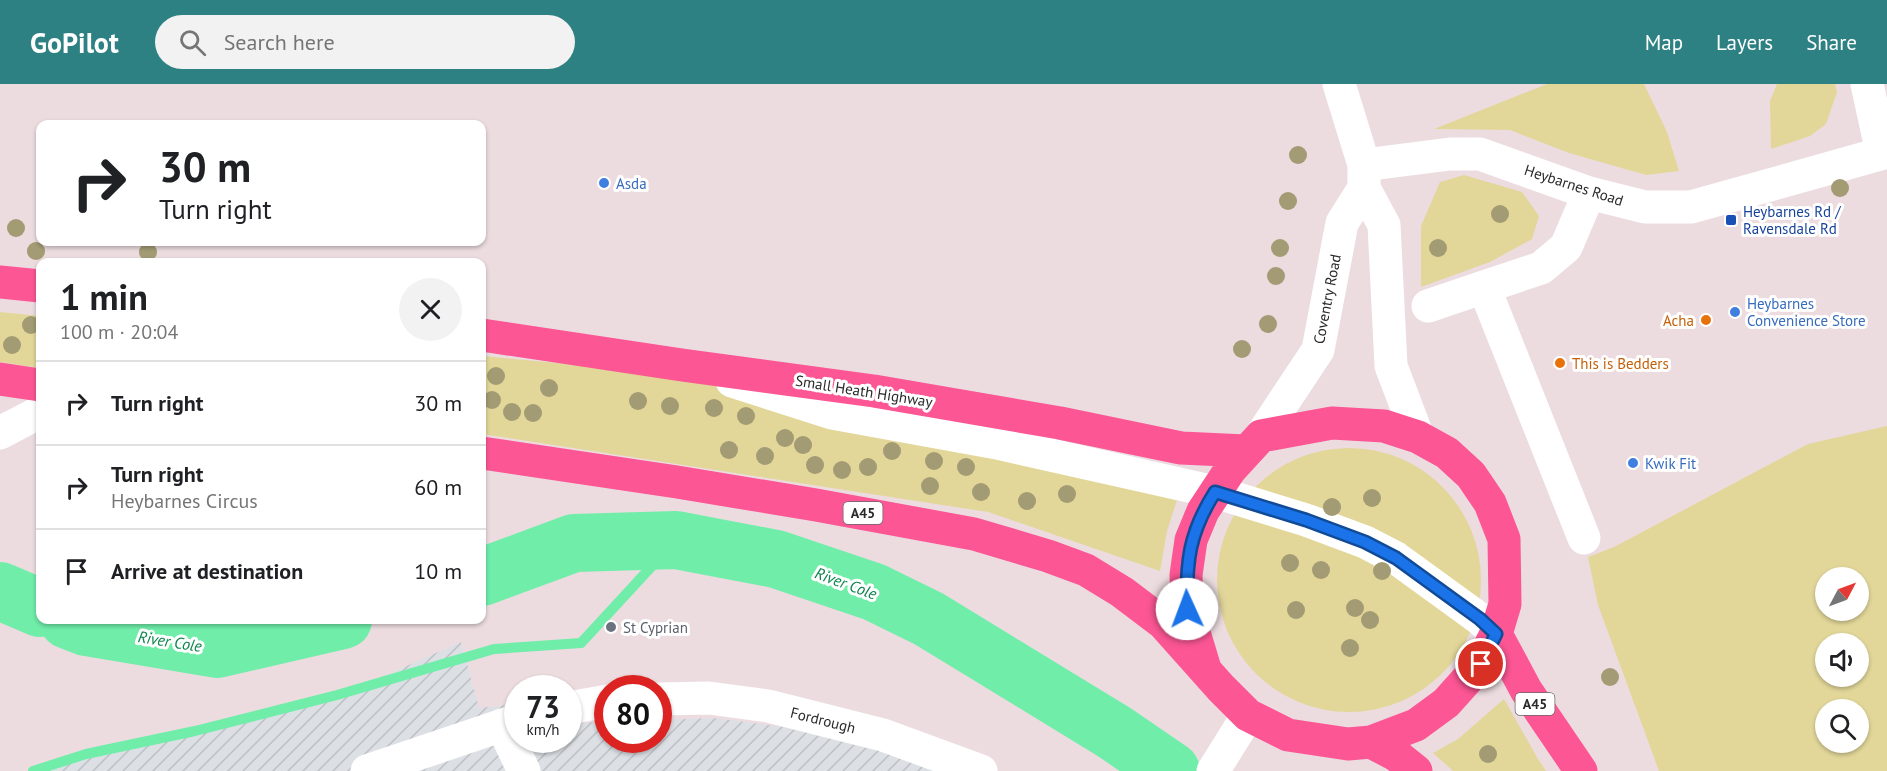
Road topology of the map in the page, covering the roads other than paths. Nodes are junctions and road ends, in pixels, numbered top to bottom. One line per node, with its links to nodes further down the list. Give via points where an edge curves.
1 (1339, 84): 4 (street)
2 (1867, 84): 3 (street)
3 (1885, 153): 5 (street, Heybarnes Road, via 1691,207 1645,207)
4 (1364, 176): 5 (street, Heybarnes Road, via 1450,154 1480,154); 16 (street, via 1384,225 1391,366); 17 (street, Coventry Road, via 1342,224 1318,350)
5 (1589, 193): 8 (street, via 1566,247 1541,268)
6 (0, 282): 7 (highway)
7 (36, 286)
8 (1485, 287): 9 (street); 20 (street)
9 (1428, 306)
10 (486, 336): 11 (highway, Small Heath Highway)
11 (682, 365): 17 (highway, Small Heath Highway, via 874,391 1181,448); 19 (street, via 832,412 997,443)
12 (0, 379): 13 (highway)
13 (36, 384)
14 (36, 414): 15 (street)
15 (0, 433)
16 (1418, 437): 17 (highway, Small Heath Highway, via 1384,426 1332,423); 21 (highway, Small Heath Highway, via 1447,453 1471,475 1490,503 1504,538 1505,604)
17 (1253, 444): 19 (highway)
18 (486, 454): 22 (highway, A45, via 827,507 974,534 1048,556 1086,570 1122,592 1162,622)
19 (1215, 492): 21 (street, via 1365,542 1396,558); 22 (highway, via 1191,540 1186,576 1187,609)
20 (1584, 538)
21 (1496, 634): 26 (highway, Small Heath Highway, via 1481,664 1446,703 1416,725); 33 (highway, A45, via 1526,690)
22 (1205, 669): 24 (highway)
23 (672, 699): 31 (street, Fordrough, via 768,706 883,735)
24 (1248, 715): 26 (highway, via 1288,735 1348,744); 28 (street)
25 (504, 725): 29 (street)
26 (1371, 742): 32 (highway)
27 (519, 753): 30 (street)
28 (1216, 766)
29 (367, 771)
30 (524, 771)
31 (981, 771)
32 (1416, 771)
33 (1581, 771)

